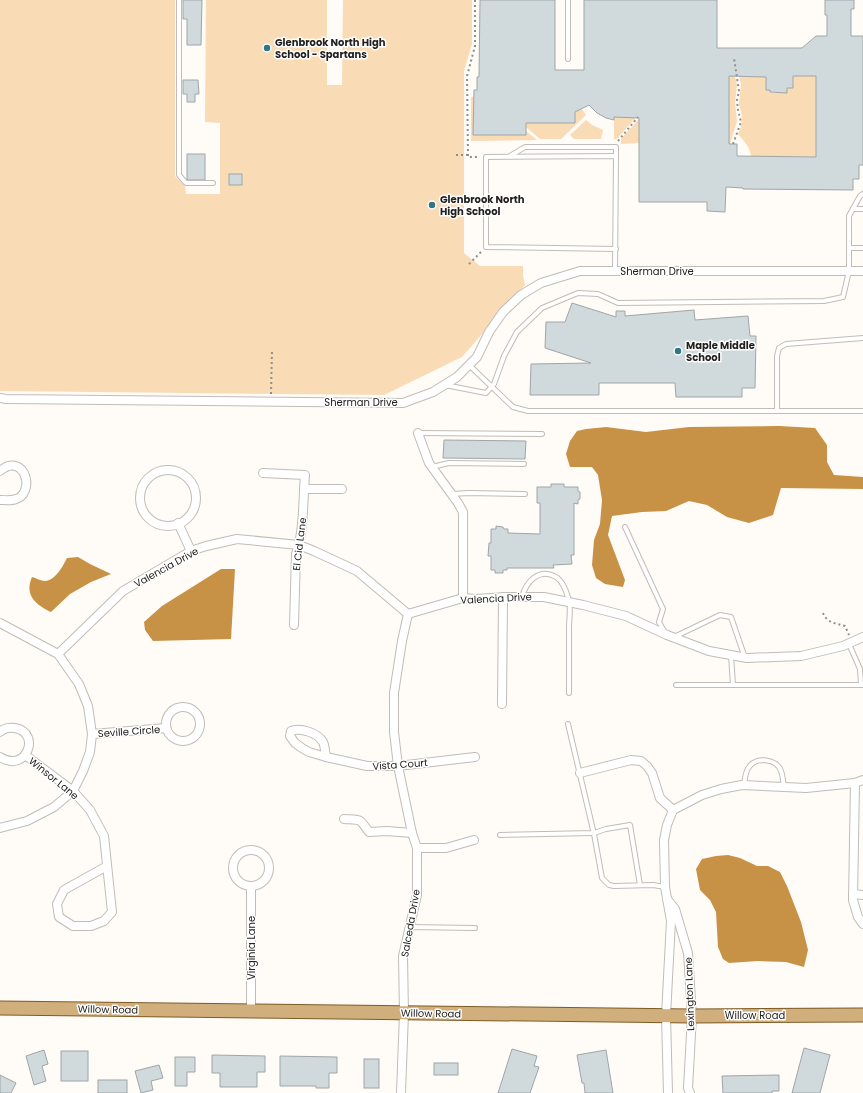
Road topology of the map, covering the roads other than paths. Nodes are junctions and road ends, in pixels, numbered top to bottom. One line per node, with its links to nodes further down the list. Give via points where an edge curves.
1 (179, 0): 6 (lane, via 179,176 186,183)
2 (568, 0): 3 (lane)
3 (568, 59)
4 (616, 156): 5 (lane); 5 (lane, via 616,147 525,147); 12 (lane)
5 (510, 157): 12 (lane, via 486,157 486,247)
6 (213, 183)
7 (863, 194): 8 (lane)
8 (853, 209): 9 (lane); 10 (lane, via 849,216)
9 (863, 209)
10 (849, 248): 11 (lane); 14 (lane)
11 (863, 248)
12 (616, 249): 13 (lane)
13 (615, 271): 14 (street, Sherman Drive); 17 (street, Sherman Drive, via 580,271 541,283 521,295 503,312)
14 (849, 271): 15 (street, Sherman Drive); 19 (lane, via 843,297 824,301 618,303 598,294 578,293 542,308 517,332)
15 (863, 271)
16 (863, 338): 21 (lane, via 786,344 779,348)
17 (469, 365): 18 (street, Sherman Drive); 19 (lane)
18 (444, 385): 19 (lane, via 486,393); 20 (street, Sherman Drive, via 403,403)
19 (492, 387): 21 (lane, via 513,407 528,410)
20 (0, 398)
21 (777, 411): 22 (lane)
22 (863, 411)
23 (418, 433): 24 (lane); 26 (street)
24 (542, 434)
25 (524, 464): 26 (lane, via 449,463)
26 (432, 467): 31 (street)
27 (0, 470): 33 (street, via 15,466 22,470 26,475 26,488 23,495 16,500)
28 (263, 473): 29 (street, El Cid Lane, via 305,475)
29 (304, 488): 30 (street); 36 (street, El Cid Lane)
30 (342, 489)
31 (452, 494): 32 (lane); 40 (street, via 463,512)
32 (525, 494)
33 (0, 500)
34 (178, 523): 34 (street, via 192,512 195,504 193,487 189,479 182,474 165,470 156,472 143,485 140,504 151,520 164,525); 37 (street)
35 (626, 527): 45 (lane, via 663,609 659,622)
36 (299, 545): 37 (street, Valencia Drive, via 237,539); 42 (street, Valencia Drive, via 357,572); 44 (street, El Cid Lane, via 296,554)
37 (191, 551): 48 (street, Valencia Drive, via 123,591)
38 (503, 597): 39 (street, Valencia Drive); 40 (street, Valencia Drive); 55 (street)
39 (522, 597): 41 (street, Valencia Drive, via 544,597); 41 (lane, via 529,582 537,576 546,574 556,577 564,587)
40 (463, 598): 42 (street, Valencia Drive)
41 (570, 602): 45 (street, Valencia Drive, via 626,616); 54 (lane)
42 (408, 614): 64 (street, Salceda Drive, via 394,693 394,732)
43 (0, 623): 48 (street)
44 (294, 624)
45 (670, 637): 49 (street, Valencia Drive, via 708,651); 50 (lane, via 720,615 731,617)
46 (863, 637): 47 (street, Valencia Drive)
47 (848, 643): 50 (street, Valencia Drive, via 801,656); 53 (lane, via 860,669)
48 (58, 654): 59 (street, via 79,684 88,706)
49 (731, 655): 50 (street, Valencia Drive); 52 (lane)
50 (745, 658)
51 (676, 685): 52 (lane)
52 (733, 685): 53 (lane)
53 (862, 685)
54 (570, 693)
55 (502, 704)
56 (568, 724): 65 (lane)
57 (166, 728): 57 (street, Seville Circle, via 173,738 184,742 199,732 200,720 194,711 179,707 170,713); 59 (street, Seville Circle)
58 (0, 732): 60 (street, Winsor Lane, via 12,727 24,732 29,746)
59 (92, 734): 69 (street, via 88,758)
60 (25, 756): 61 (street, Winsor Lane, via 13,762); 69 (street, Winsor Lane)
61 (0, 757)
62 (326, 757): 62 (street, Vista Court, via 322,740 315,734 295,729 291,731 290,736 295,743); 64 (street, Vista Court, via 367,766)
63 (475, 757): 64 (street, Vista Court)
64 (398, 766): 73 (street, Salceda Drive)
65 (580, 773): 70 (street, via 631,760 641,761 652,773 660,798); 74 (lane)
66 (859, 782): 68 (street, via 806,788); 82 (street)
67 (744, 785): 68 (street); 68 (lane, via 748,767 763,760 776,764 781,771); 70 (street, via 702,795)
68 (784, 787)
69 (73, 791): 72 (street, via 54,807 27,821); 78 (street, Winsor Lane, via 90,810 104,836)
70 (673, 810): 81 (street, Lexington Lane, via 664,840)
71 (344, 819): 73 (street, via 362,822 368,832)
72 (0, 828)
73 (412, 833): 77 (street, Salceda Drive)
74 (594, 833): 75 (lane); 79 (lane, via 602,878 614,886); 79 (lane, via 630,825)
75 (500, 835)
76 (474, 840): 77 (street, via 446,848)
77 (417, 848): 86 (street, Salceda Drive, via 417,895)
78 (107, 866): 78 (street, Winsor Lane, via 112,912 104,921 91,926 74,926 59,917 57,904 64,890)
79 (640, 885): 81 (lane)
80 (251, 886): 80 (street, via 262,882 269,871 269,865 263,854 246,850 236,856 232,867 236,878); 91 (street, Virginia Lane)
81 (665, 887): 84 (street, Lexington Lane)
82 (852, 894): 83 (street); 85 (street, via 858,917)
83 (863, 895)
84 (667, 899): 88 (street, Lexington Lane, via 675,909); 89 (street, Lexington Lane, via 671,921)
85 (863, 924)
86 (409, 927): 87 (lane); 92 (street, Salceda Drive, via 403,956)
87 (475, 928)
88 (685, 945): 89 (street); 95 (street, Lexington Lane, via 688,953)
89 (670, 946): 94 (street, Lexington Lane)
90 (0, 1008): 91 (main road, Willow Road)
91 (251, 1011): 92 (main road, Willow Road)
92 (404, 1013): 94 (main road, Willow Road); 96 (street, Salceda Drive)
93 (863, 1015): 95 (main road, Willow Road)
94 (666, 1016): 95 (main road, Willow Road); 97 (street, Lexington Lane)
95 (692, 1016): 98 (street, Lexington Lane, via 688,1088)
96 (401, 1093)
97 (668, 1093)
98 (690, 1093)

